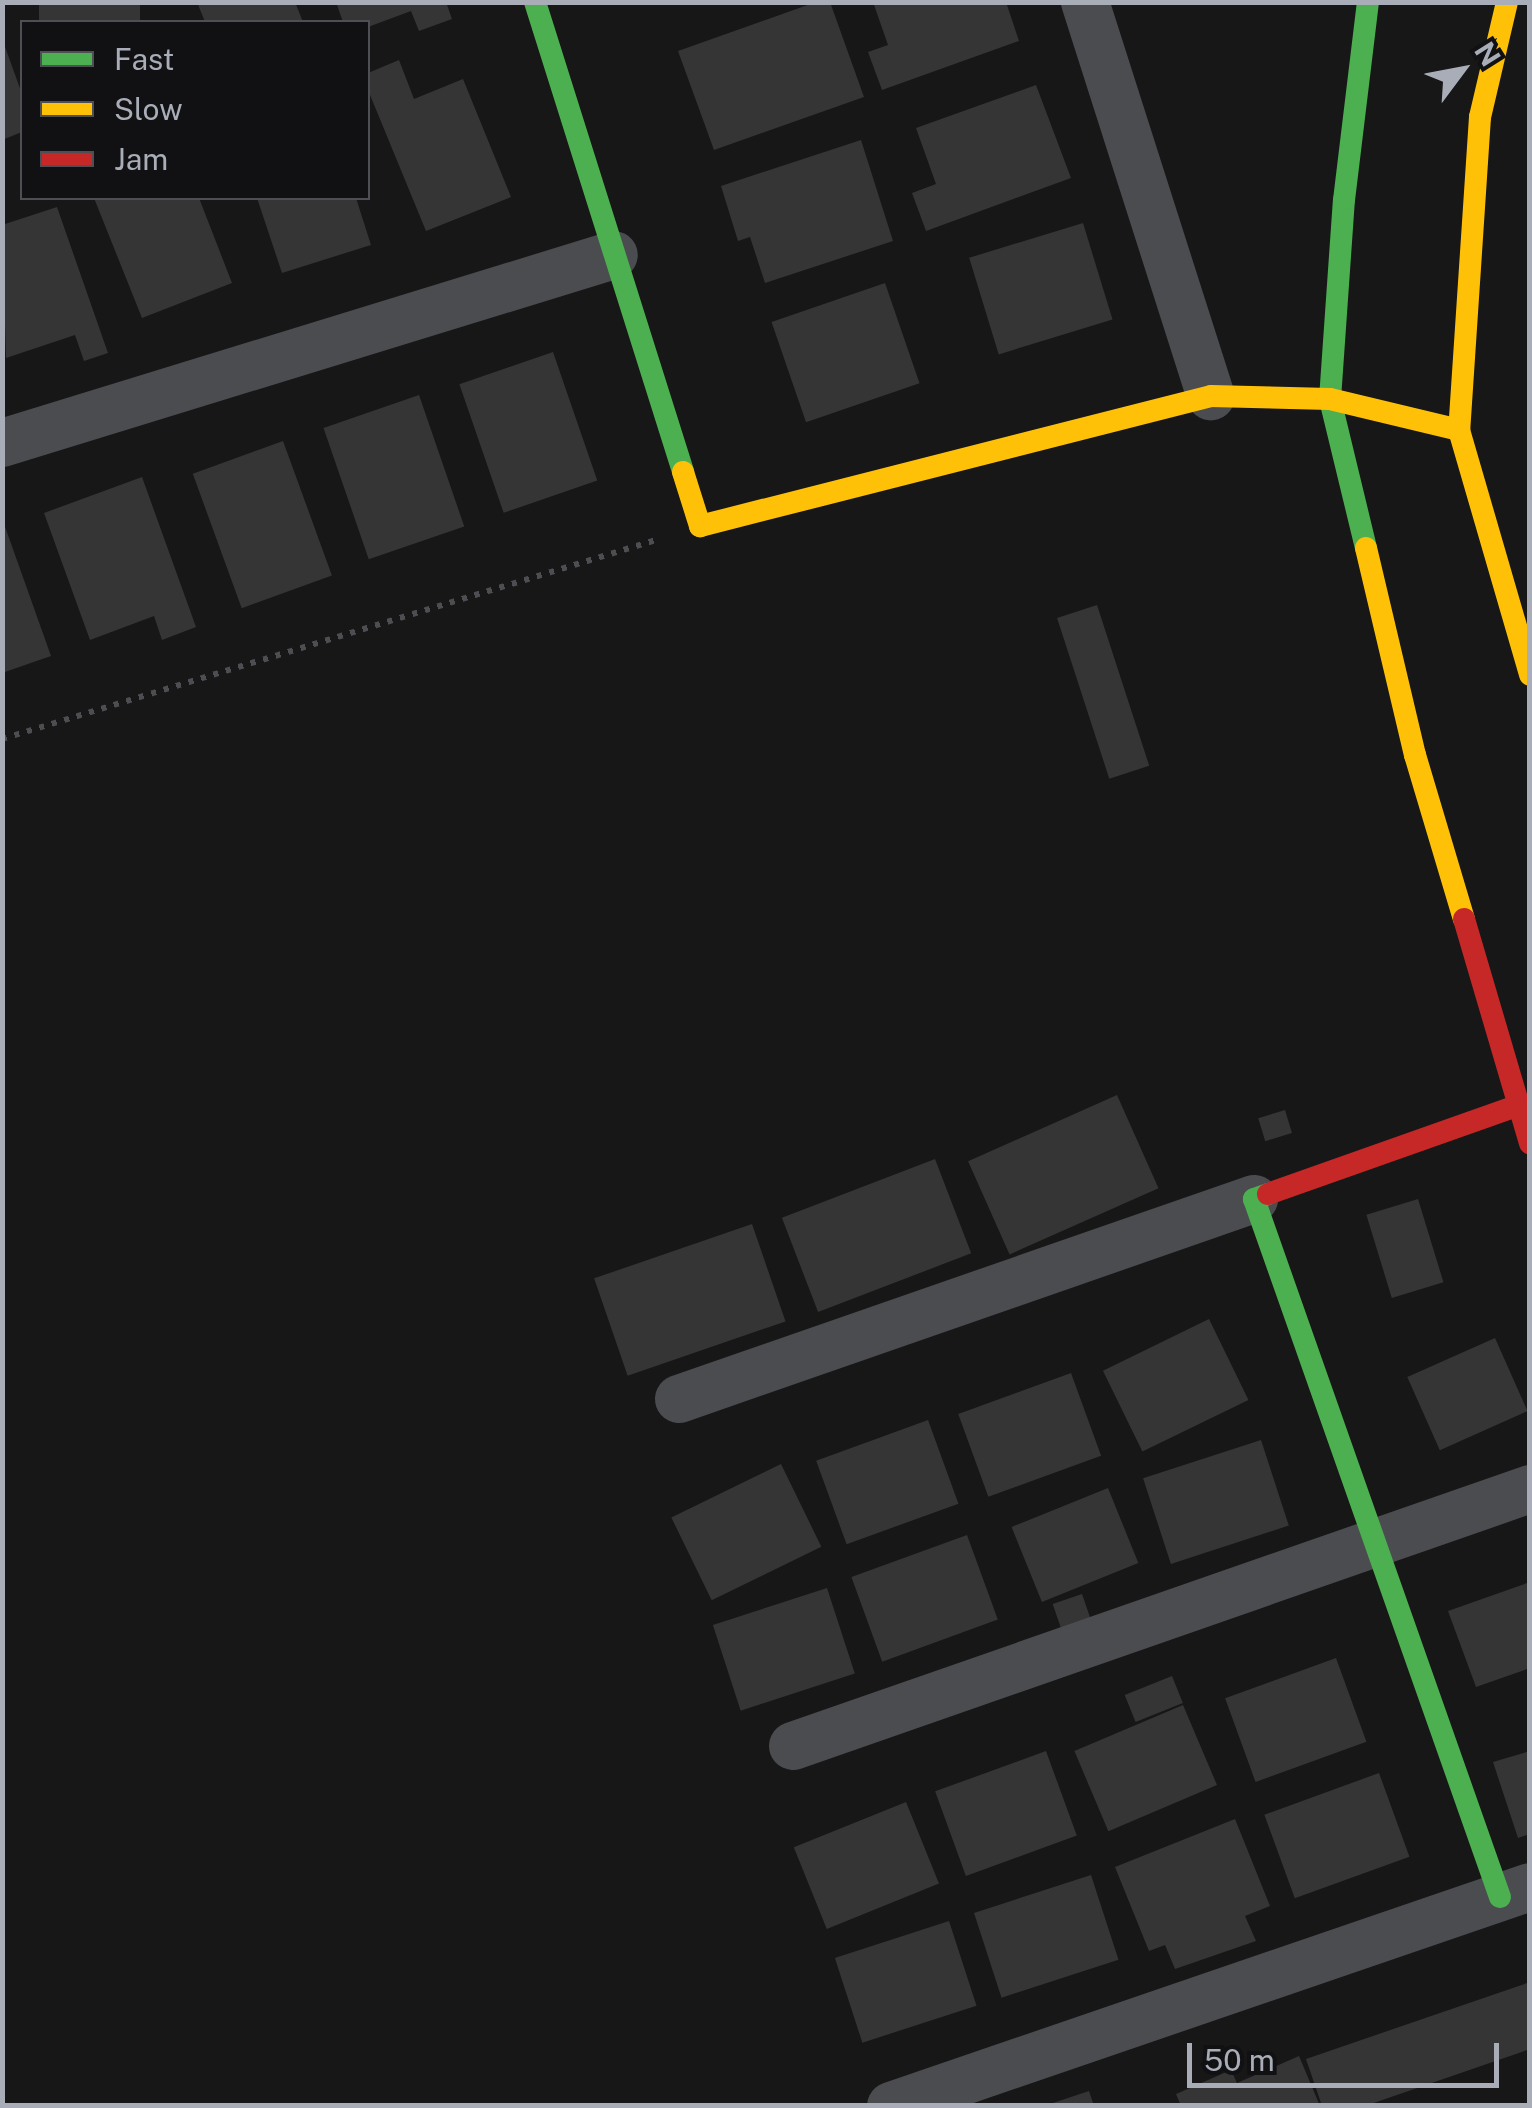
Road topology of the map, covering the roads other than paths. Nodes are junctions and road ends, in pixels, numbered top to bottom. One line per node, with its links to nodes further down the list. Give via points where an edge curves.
1 (535, 2): 5 (street)
2 (1085, 2): 6 (street)
3 (1368, 2): 7 (street, via 1344,200)
4 (1508, 2): 8 (street, via 1480,117)
5 (614, 255): 6 (street, via 700,526); 9 (street)
6 (1211, 396): 7 (street)
7 (1330, 399): 8 (street); 11 (street, via 1415,756)
8 (1459, 430): 10 (street)
9 (2, 443)
10 (1530, 675)
11 (1514, 1107): 12 (street); 13 (street)
12 (1530, 1143)
13 (1254, 1198): 14 (street); 16 (street)
14 (679, 1399)
15 (1530, 1489): 16 (street)
16 (1376, 1542): 17 (street); 18 (street)
17 (793, 1746)
18 (1515, 1892): 19 (street)
19 (890, 2106)

